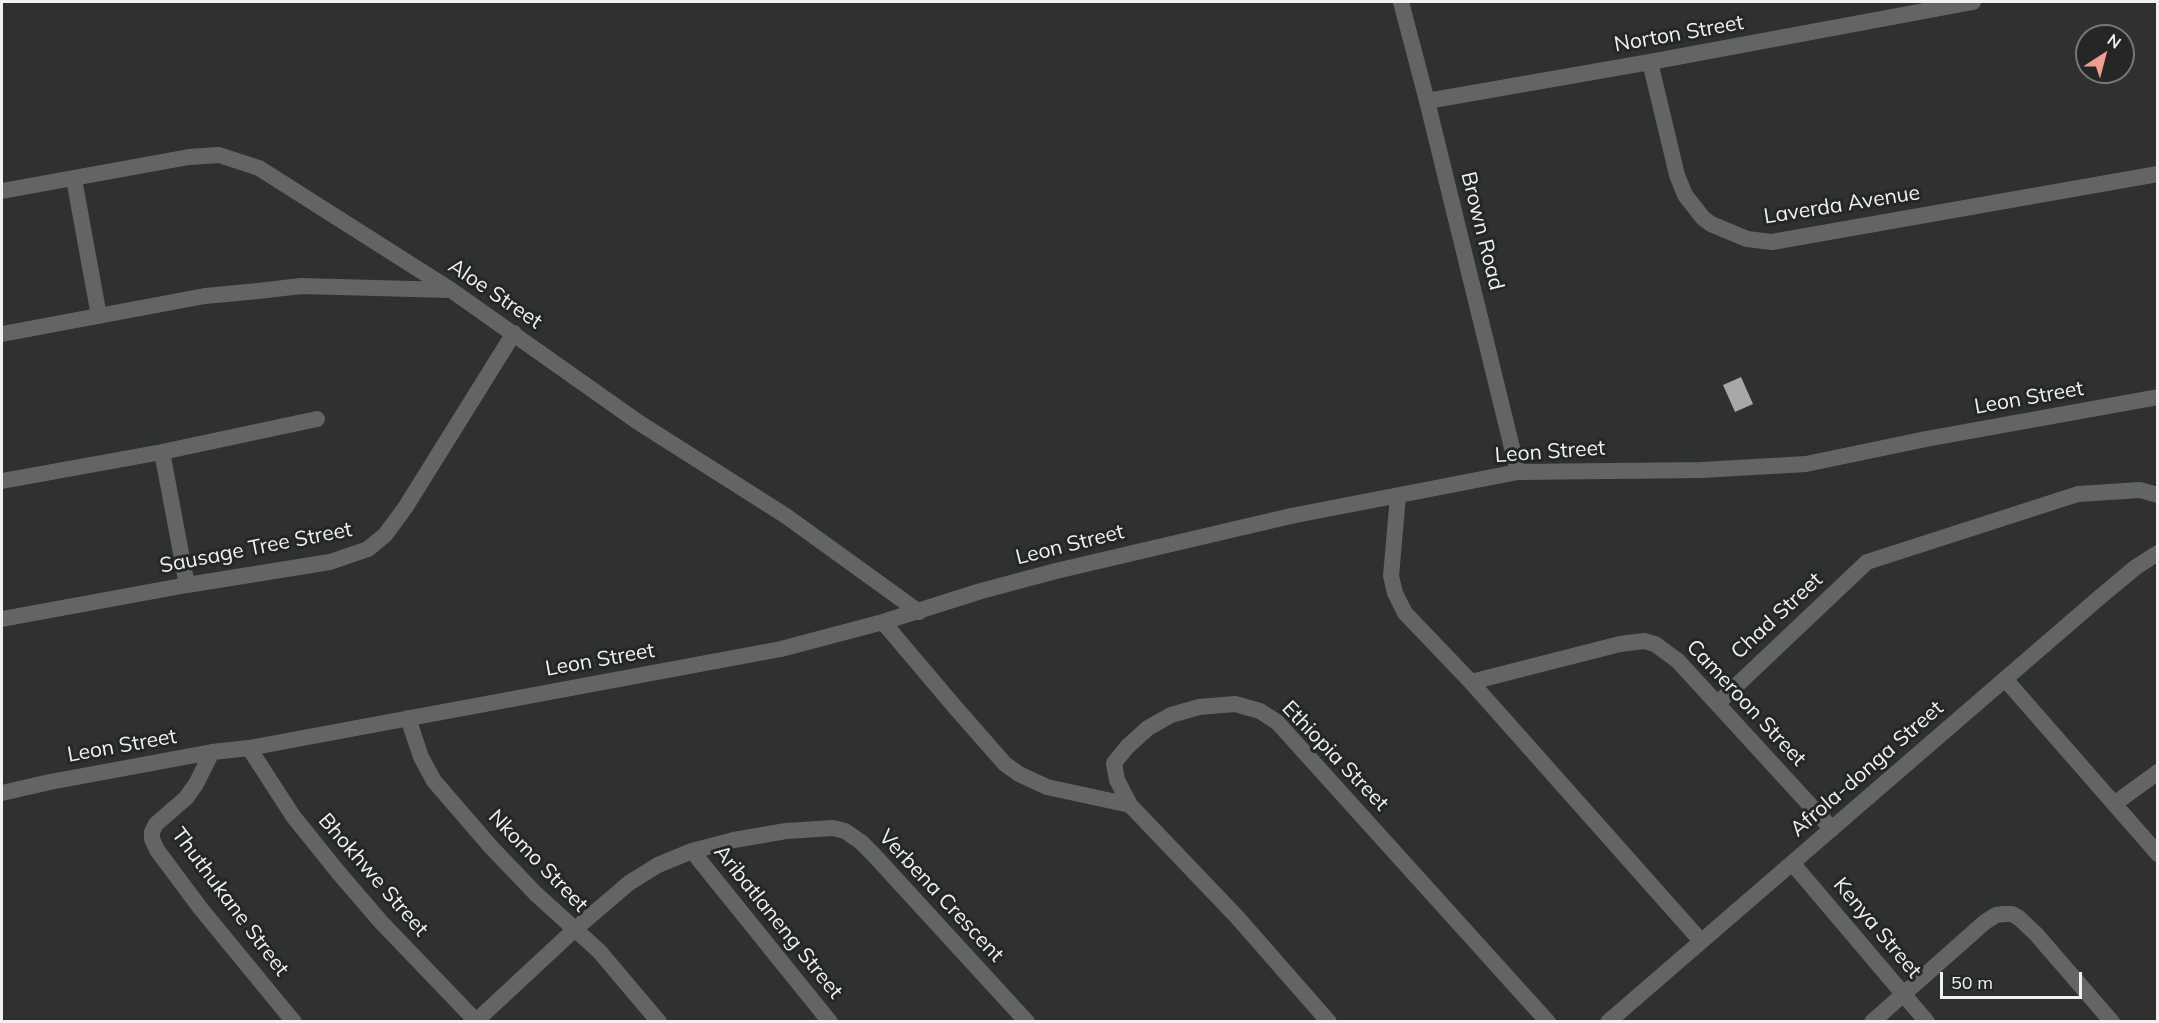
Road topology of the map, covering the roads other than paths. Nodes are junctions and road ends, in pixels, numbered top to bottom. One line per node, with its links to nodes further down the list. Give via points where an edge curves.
1 (1401, 2): 4 (street, Brown Road)
2 (1974, 2): 3 (street, Norton Street)
3 (1650, 62): 4 (street, Norton Street); 5 (street, Laverda Avenue, via 1684,195 1711,224 1747,239 1772,242)
4 (1427, 101): 15 (street, Brown Road)
5 (2157, 174)
6 (74, 179): 7 (street, Aloe Street); 8 (street, Aloe Street, via 219,155 259,168); 9 (street)
7 (2, 191)
8 (451, 290): 9 (street, via 301,286 205,296); 10 (street, Aloe Street)
9 (99, 316): 11 (street)
10 (513, 333): 20 (street, Sausage Tree Street, via 405,508 385,535 368,549 330,562); 21 (street, Aloe Street, via 638,422 786,516)
11 (2, 334)
12 (2157, 397): 15 (street, Leon Street, via 1806,464 1702,470)
13 (317, 419): 14 (street)
14 (162, 452): 16 (street); 20 (street)
15 (1518, 472): 18 (street, Leon Street)
16 (2, 481)
17 (2157, 495): 26 (street, Chad Street, via 2140,490 2078,494 1867,562)
18 (1398, 496): 21 (street, Leon Street, via 1291,516 1056,571); 25 (street, via 1391,576 1395,593 1405,613)
19 (2157, 553): 24 (street, Afrola-donga Street)
20 (187, 585): 22 (street, Sausage Tree Street)
21 (919, 612): 23 (street, Leon Street)
22 (2, 619)
23 (884, 622): 27 (street, Leon Street, via 781,650); 32 (street, via 1005,764 1018,774 1047,788)
24 (2005, 679): 33 (street); 34 (street, Afrola-donga Street)
25 (1471, 682): 26 (street, Cameroon Street, via 1644,641 1666,651); 39 (street)
26 (1718, 703): 34 (street, Cameroon Street)
27 (408, 718): 28 (street, Leon Street); 38 (street, Nkomo Street, via 420,757 434,781 491,847)
28 (249, 748): 29 (street, Leon Street); 41 (street, Bhokhwe Street, via 293,816 338,872)
29 (212, 752): 31 (street, Leon Street); 42 (street, Thuthukane Street, via 186,798 156,824 152,840 201,909)
30 (2157, 772): 33 (street)
31 (2, 793)
32 (1130, 804): 46 (street, Ethiopia Street, via 1237,916); 47 (street, Ethiopia Street, via 1117,780 1114,762 1148,728 1171,715 1199,707 1235,704 1260,711 1289,736)
33 (2114, 804): 36 (street)
34 (1832, 829): 37 (street, Afrola-donga Street)
35 (692, 851): 38 (street, Verbena Crescent, via 629,883); 44 (street, Aribatlaneng Street); 45 (street, Verbena Crescent, via 786,831 845,831 873,854)
36 (2157, 854)
37 (1793, 864): 39 (street, Afrola-donga Street); 40 (street, Kenya Street)
38 (574, 930): 41 (street, Verbena Crescent); 43 (street, Nkomo Street, via 599,951)
39 (1701, 942): 48 (street, Afrola-donga Street)
40 (1903, 994): 49 (street); 50 (street, Kenya Street); 51 (street, via 1985,922 1996,915 2012,914 2036,934)
41 (476, 1021)
42 (294, 1022)
43 (659, 1022)
44 (830, 1022)
45 (1027, 1022)
46 (1329, 1022)
47 (1548, 1022)
48 (1608, 1022)
49 (1872, 1022)
50 (1927, 1022)
51 (2112, 1022)

